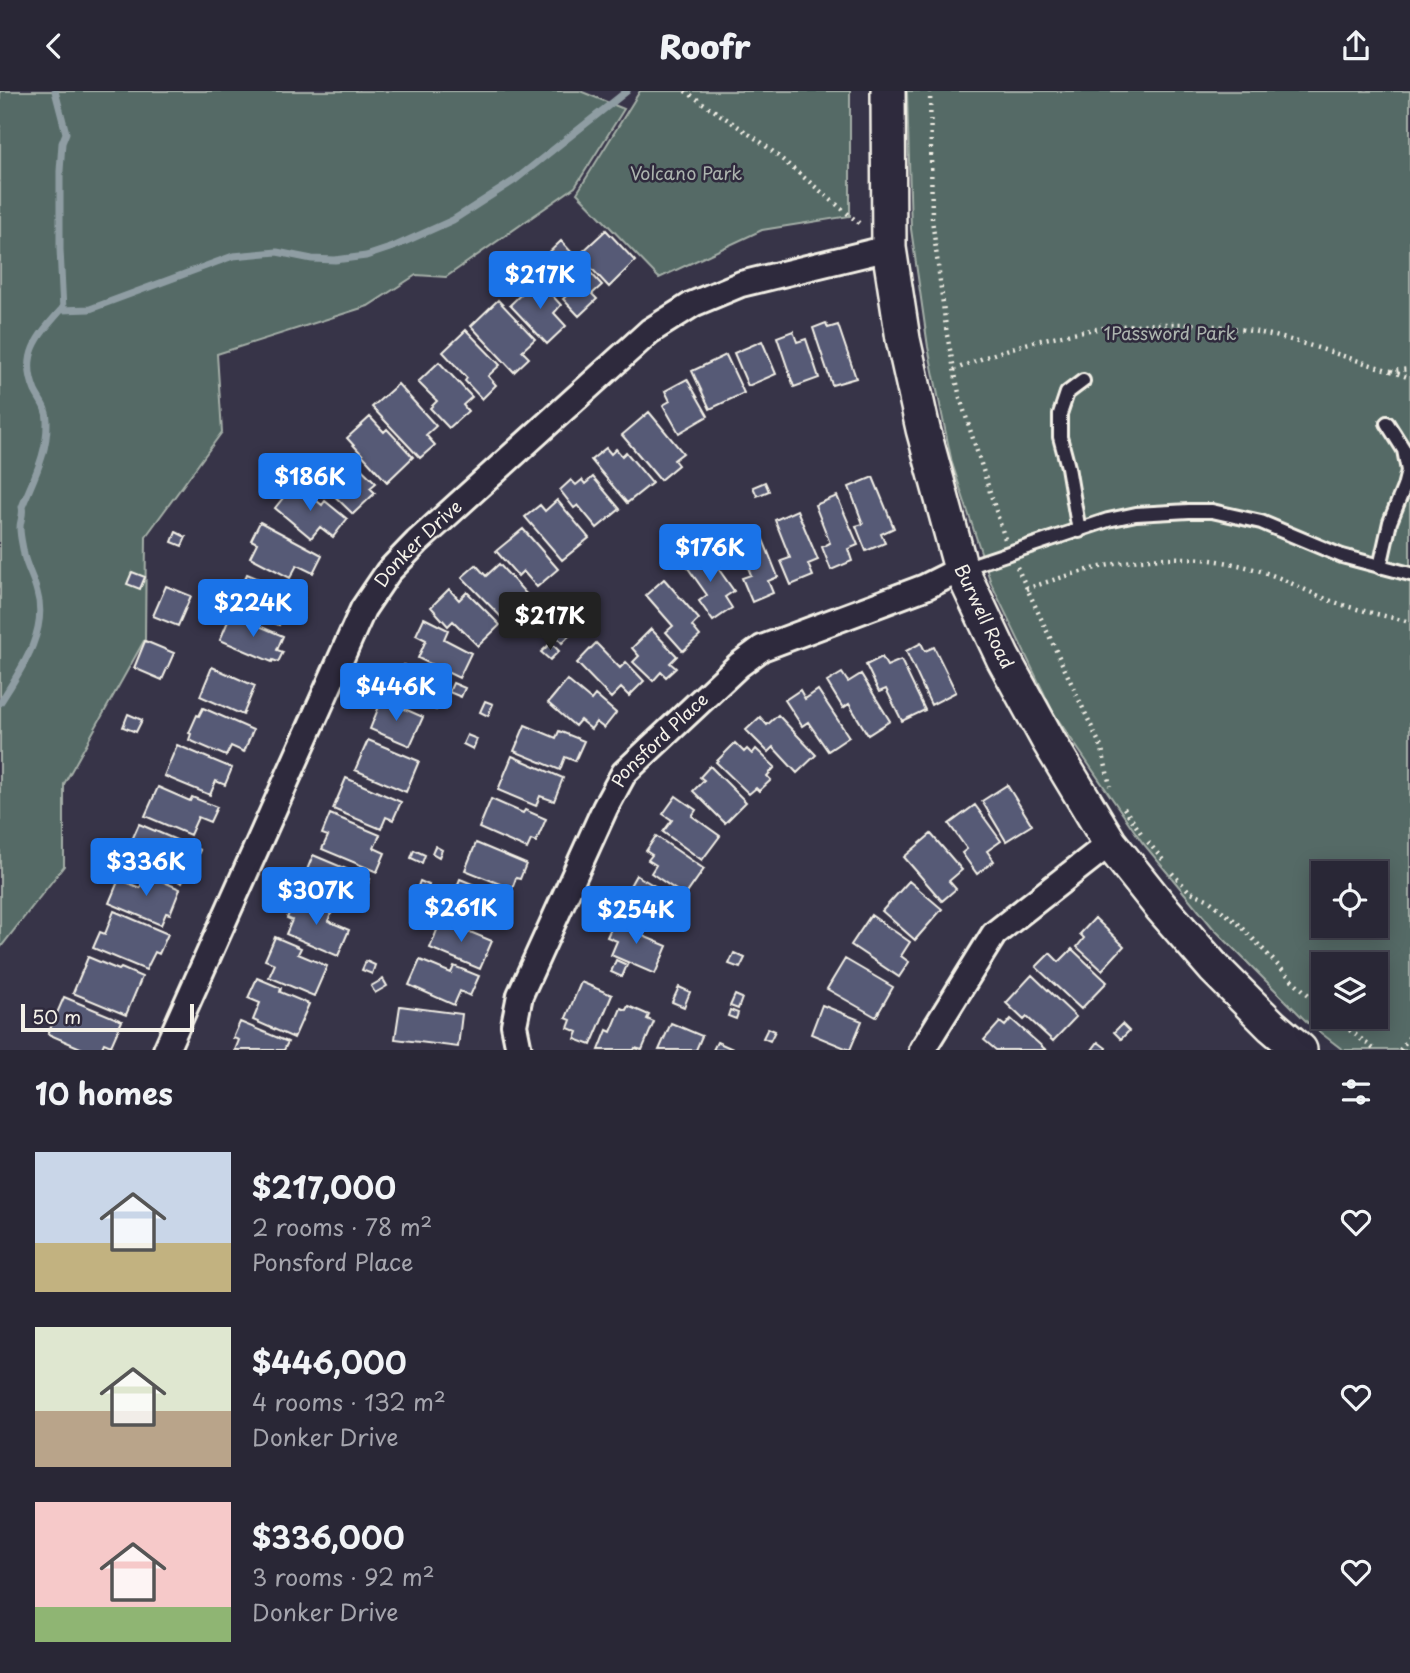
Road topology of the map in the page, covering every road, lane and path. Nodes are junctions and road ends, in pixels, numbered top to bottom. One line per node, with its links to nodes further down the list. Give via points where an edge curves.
1 (685, 91): 4 (path, via 761,142)
2 (888, 91): 5 (main road, Burwell Road)
3 (930, 91): 7 (path, via 932,219)
4 (859, 223)
5 (889, 248): 15 (main road, Burwell Road, via 903,339); 27 (street, Donker Drive, via 741,284 693,304 650,331 388,572 363,609)
6 (1410, 369): 8 (path)
7 (954, 370): 8 (path, via 1011,349 1085,331 1189,324 1257,332); 13 (path)
8 (1391, 371): 9 (path)
9 (1410, 379)
10 (1083, 381): 12 (lane, via 1066,393 1060,414 1060,437)
11 (1387, 423): 14 (lane, via 1404,450 1408,471)
12 (1079, 531): 13 (lane); 14 (lane, via 1136,514 1212,511 1261,522)
13 (1011, 552): 15 (lane); 17 (path)
14 (1380, 567): 16 (lane)
15 (961, 569): 21 (main road, Burwell Road, via 1003,659); 28 (street, Ponsford Place, via 762,648 624,773 520,995 514,1025)
16 (1410, 574)
17 (1026, 589): 18 (path, via 1096,566 1181,557 1259,570 1336,603); 19 (path, via 1102,749)
18 (1410, 622)
19 (1111, 790)
20 (1119, 801): 22 (path)
21 (1110, 843): 29 (street, via 994,934); 30 (main road, Burwell Road, via 1214,968)
22 (1163, 861)
23 (1171, 871): 24 (path, via 1189,891 1240,925)
24 (1311, 997)
25 (1348, 1029): 31 (path)
26 (1410, 1035): 32 (path)
27 (166, 1050)
28 (519, 1050)
29 (922, 1050)
30 (1300, 1050)
31 (1375, 1050)
32 (1400, 1050)

